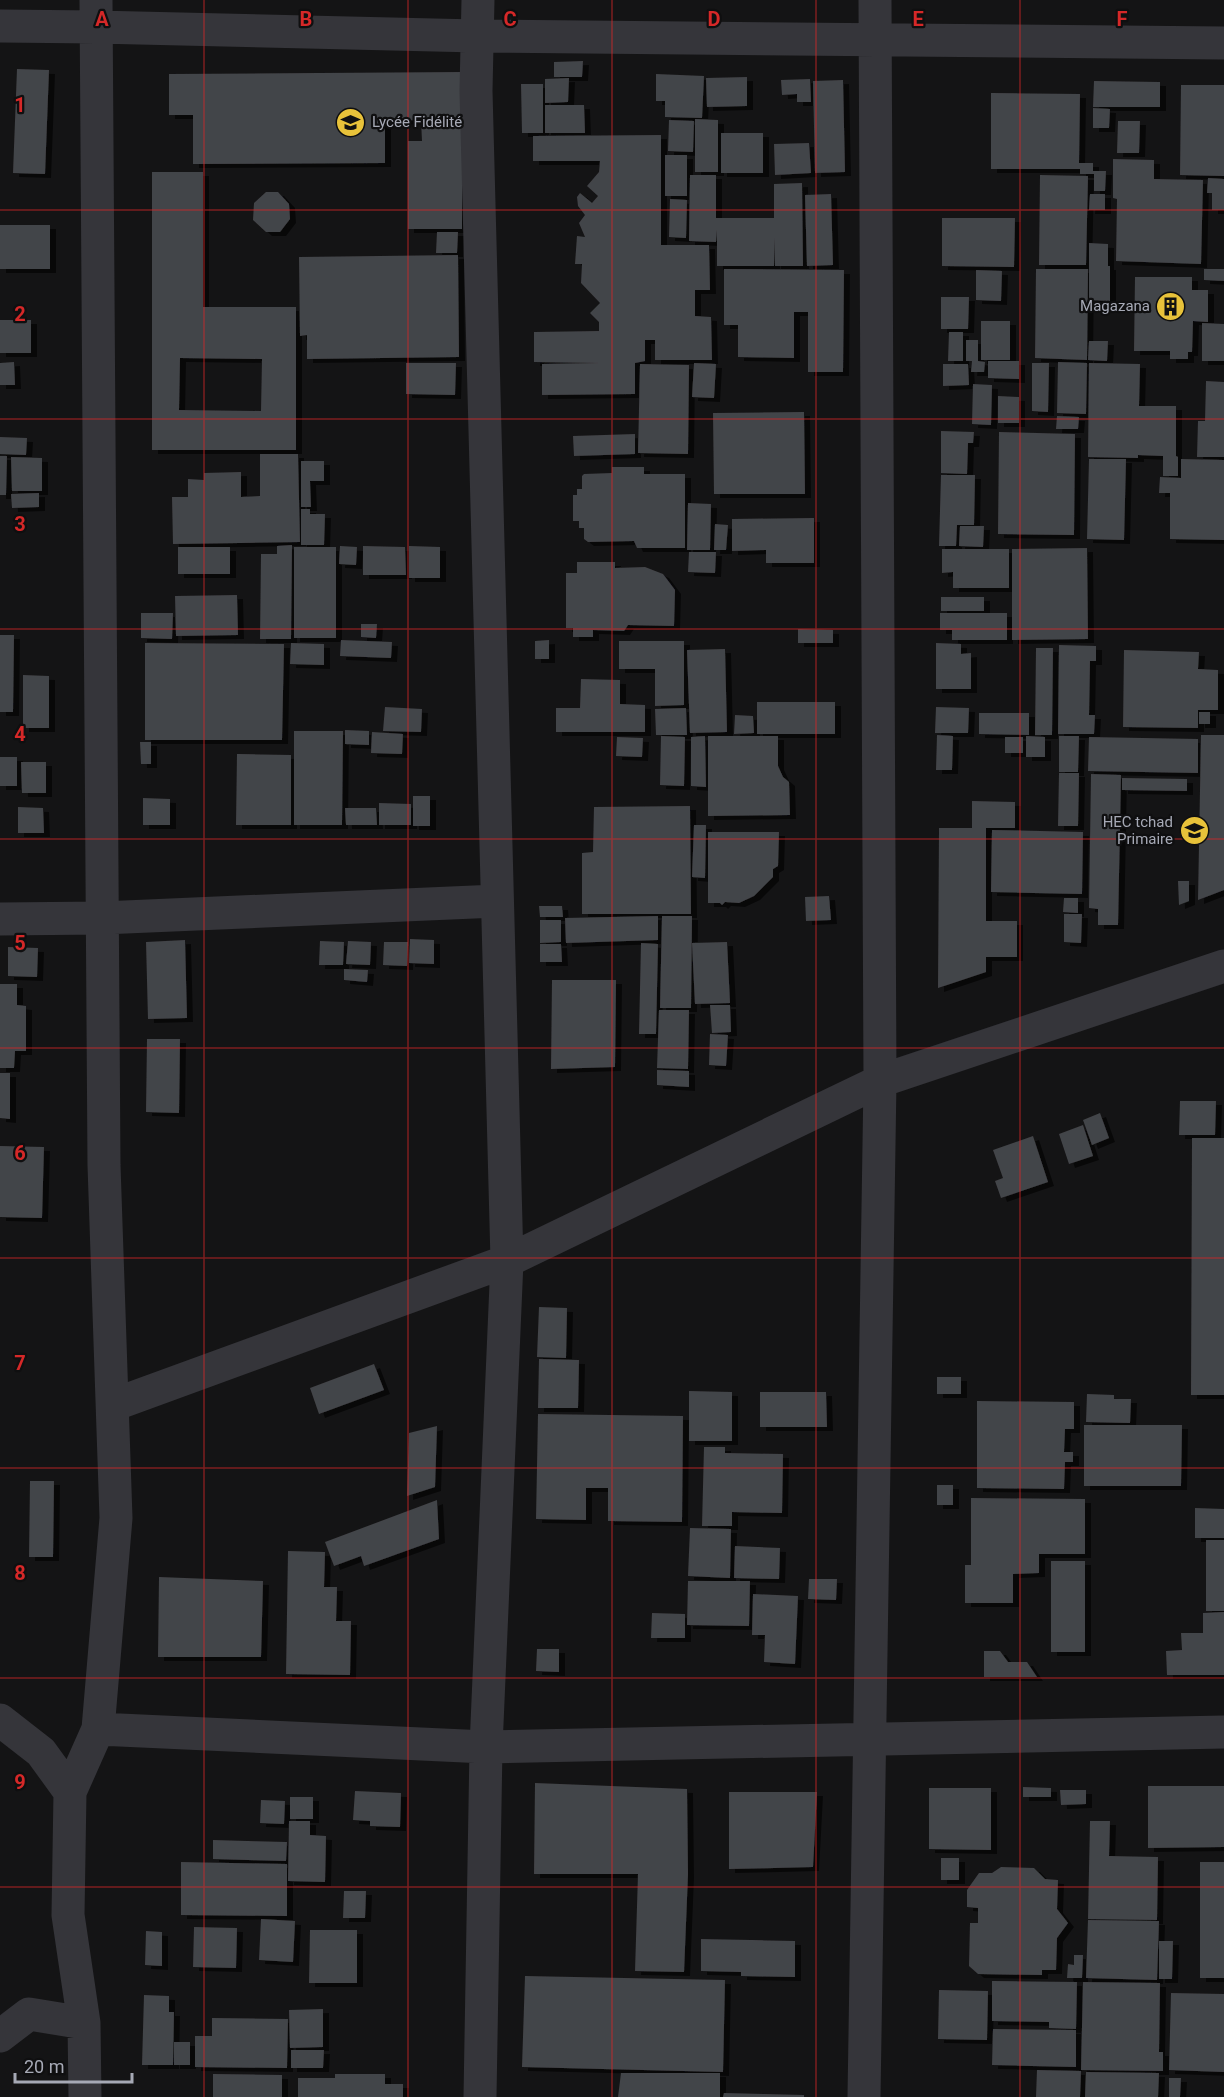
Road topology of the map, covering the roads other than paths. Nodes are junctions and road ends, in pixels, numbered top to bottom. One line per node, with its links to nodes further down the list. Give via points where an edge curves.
1 (478, 0): 5 (street)
2 (875, 0): 6 (street)
3 (96, 13): 4 (street); 5 (street); 9 (street)
4 (0, 26)
5 (477, 36): 6 (street); 8 (street)
6 (874, 39): 7 (street); 12 (street)
7 (1224, 43)
8 (497, 901): 9 (street); 13 (street)
9 (102, 918): 10 (street); 14 (street, via 104,1165)
10 (0, 919)
11 (1224, 966): 12 (street)
12 (880, 1081): 13 (street); 18 (street)
13 (507, 1261): 14 (street); 19 (street)
14 (112, 1405): 16 (street, via 116,1518)
15 (0, 1720): 20 (street, via 41,1752)
16 (99, 1729): 19 (street); 20 (street)
17 (1224, 1732): 18 (street)
18 (868, 1740): 19 (street); 25 (street)
19 (486, 1747): 24 (street)
20 (70, 1792): 21 (street, via 68,1915)
21 (84, 2023): 22 (street, via 29,2014); 23 (street)
22 (0, 2036)
23 (85, 2097)
24 (480, 2097)
25 (864, 2097)

